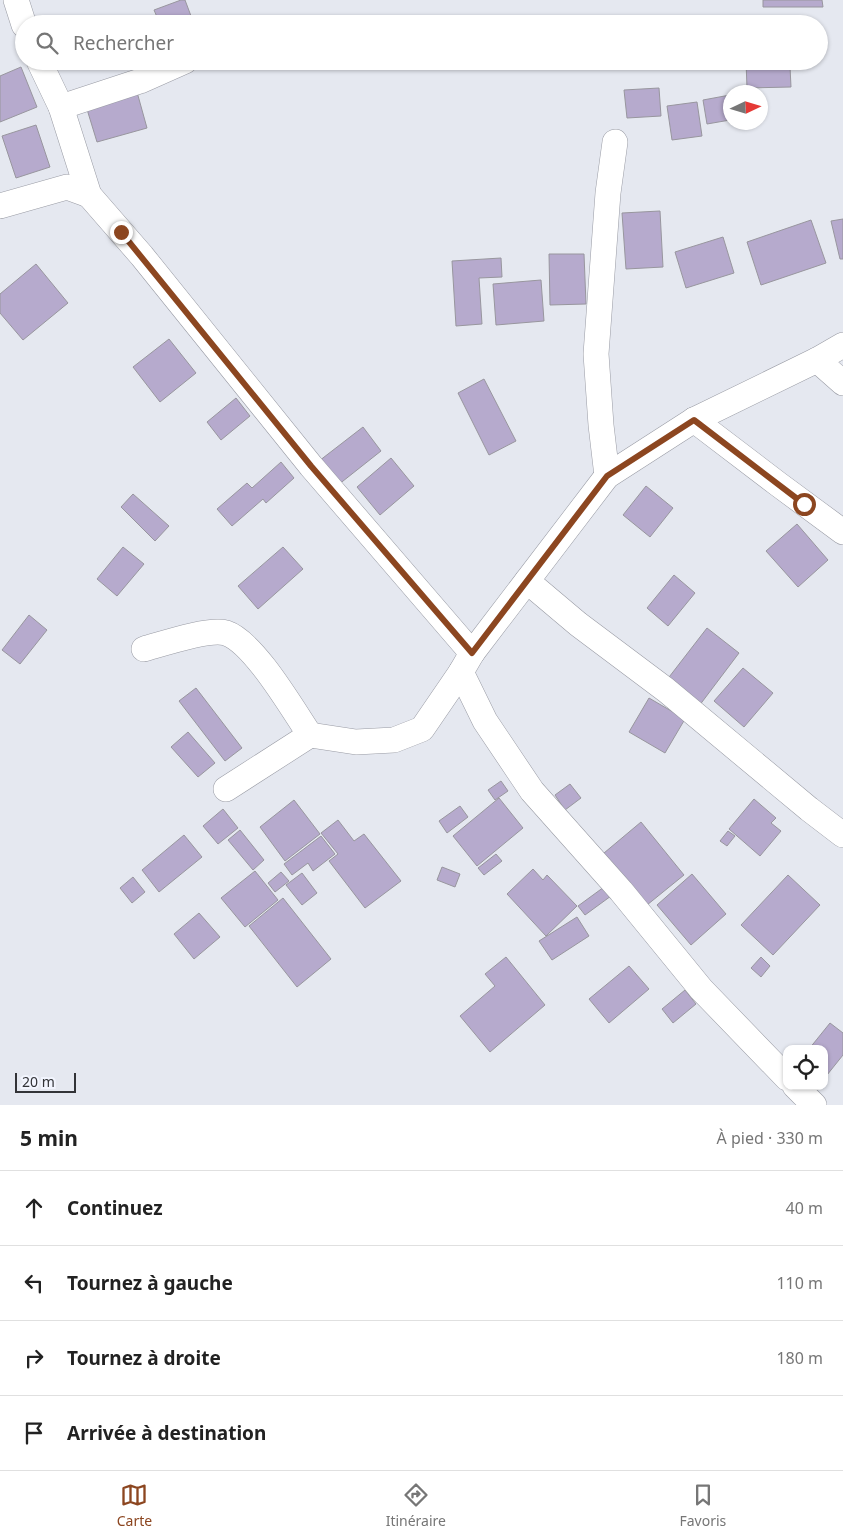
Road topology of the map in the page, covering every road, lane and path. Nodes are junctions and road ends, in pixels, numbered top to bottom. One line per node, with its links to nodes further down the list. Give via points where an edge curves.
1 (16, 0): 2 (street)
2 (21, 15)
3 (43, 70): 5 (street)
4 (165, 70): 5 (street)
5 (61, 107): 7 (street)
6 (615, 142): 13 (street, via 596,354)
7 (89, 195): 8 (street, via 67,186); 17 (street, via 142,256)
8 (0, 206)
9 (843, 344): 10 (street)
10 (818, 360): 11 (street); 12 (street)
11 (843, 383)
12 (694, 420): 13 (street); 14 (street)
13 (607, 476): 15 (street)
14 (843, 532)
15 (527, 581): 17 (street); 20 (street)
16 (144, 649): 18 (street, via 204,633 225,633 246,646)
17 (467, 662): 18 (street, via 422,729 394,740 356,742); 21 (street, via 484,721 532,791 621,891 700,989)
18 (310, 735): 19 (street)
19 (226, 789)
20 (843, 835)
21 (783, 1074)
22 (799, 1090): 23 (street)
23 (814, 1105)

